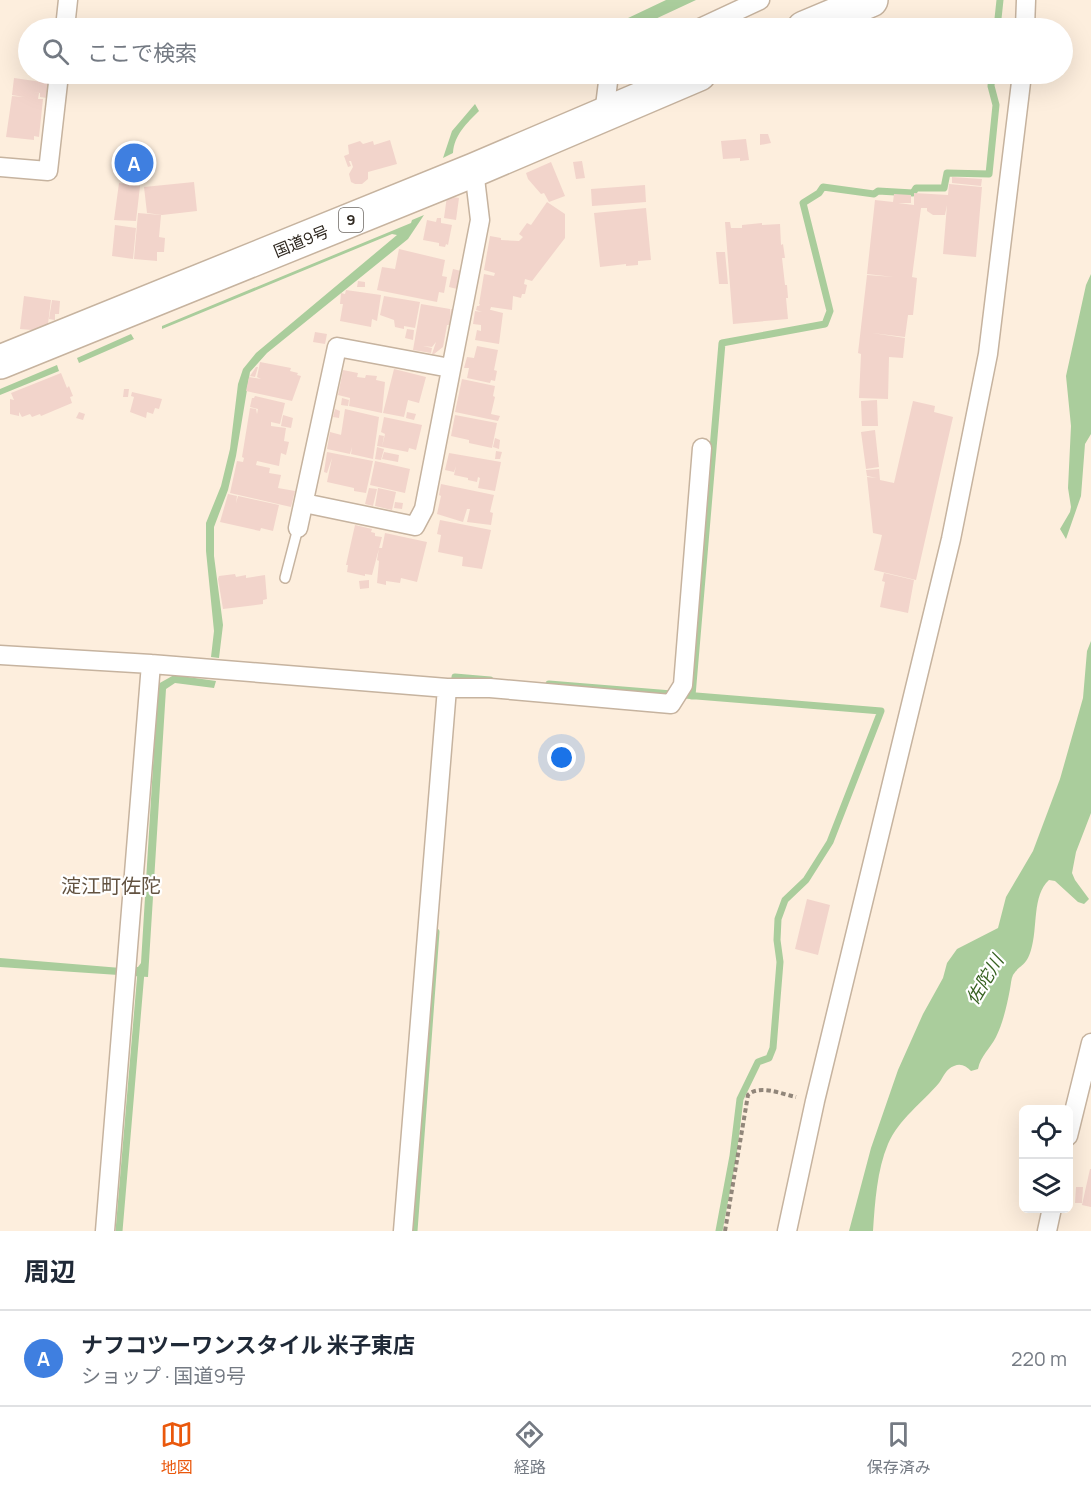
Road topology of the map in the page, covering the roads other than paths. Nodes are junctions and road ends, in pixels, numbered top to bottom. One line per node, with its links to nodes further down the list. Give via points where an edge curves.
1 (68, 0): 5 (street)
2 (760, 0): 6 (street)
3 (871, 0): 7 (highway)
4 (1026, 0): 8 (street)
5 (65, 18)
6 (721, 18)
7 (828, 18)
8 (1025, 18)
9 (58, 84): 14 (street, via 48,171)
10 (608, 84): 13 (street)
11 (675, 84): 13 (highway, 国道9号 / 9)
12 (1021, 84): 30 (street, via 988,354 956,516)
13 (604, 114): 15 (highway, 国道9号 / 9)
14 (0, 167)
15 (474, 170): 16 (highway, 国道9号 / 9); 17 (street, via 480,220)
16 (0, 362)
17 (450, 368): 19 (street, via 337,347); 19 (street, via 424,509 415,526)
18 (702, 448): 24 (street, via 684,686 671,704 490,688)
19 (304, 503): 20 (street)
20 (298, 528): 21 (lane)
21 (285, 578)
22 (0, 655): 23 (street)
23 (151, 664): 24 (street); 28 (street)
24 (447, 688): 29 (street)
25 (1091, 1043): 26 (street)
26 (1073, 1116)
27 (1051, 1213): 31 (street)
28 (105, 1231)
29 (403, 1231)
30 (787, 1231)
31 (1047, 1231)

